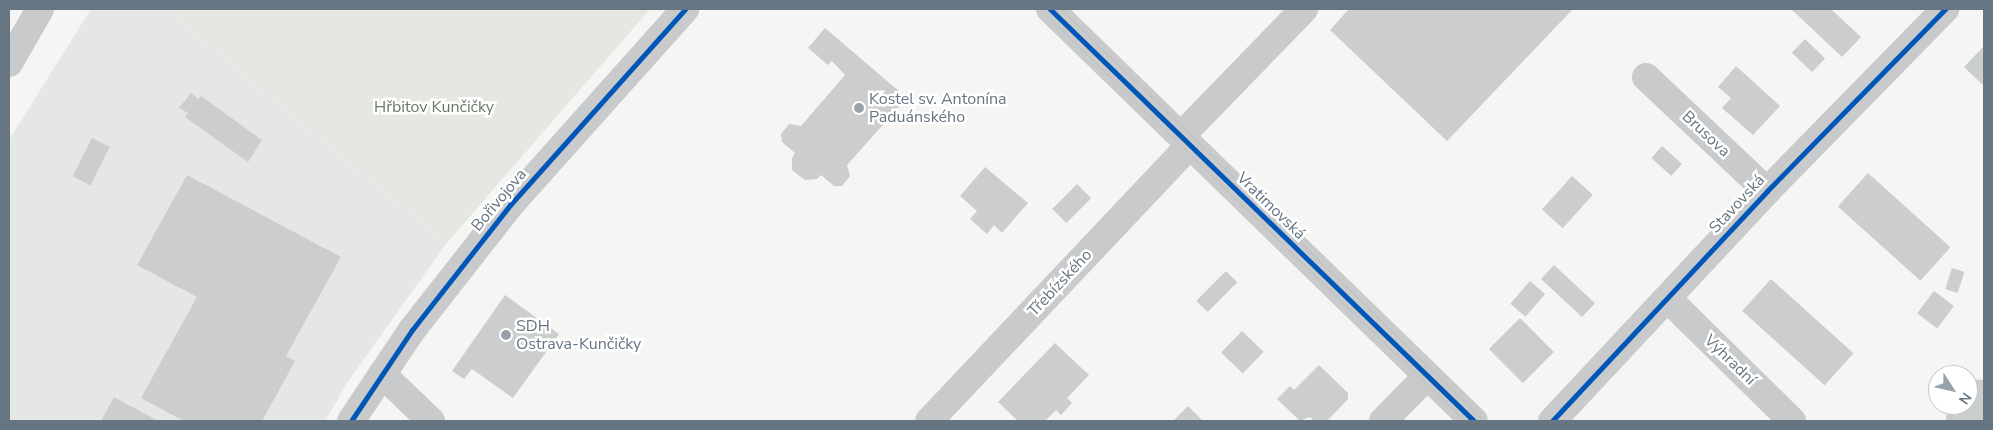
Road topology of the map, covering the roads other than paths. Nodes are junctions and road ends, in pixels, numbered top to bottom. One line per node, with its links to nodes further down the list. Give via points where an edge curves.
1 (40, 9): 6 (street)
2 (685, 9): 11 (street, Bořivojova, via 510,205)
3 (1050, 9): 8 (street, Vratimovská)
4 (1304, 9): 8 (street, Třebízského)
5 (1946, 9): 9 (street, Stavovská)
6 (9, 63)
7 (1646, 77): 9 (street, Brusova)
8 (1186, 141): 12 (street, Vratimovská); 15 (street, Třebízského)
9 (1767, 190): 10 (street, Stavovská)
10 (1668, 299): 18 (street, Stavovská); 19 (street, Výhradní)
11 (382, 374): 13 (street, Bořivojova); 14 (street)
12 (1426, 376): 16 (street); 17 (street, Vratimovská)
13 (351, 421)
14 (431, 421)
15 (929, 421)
16 (1384, 421)
17 (1474, 421)
18 (1552, 421)
19 (1792, 421)

